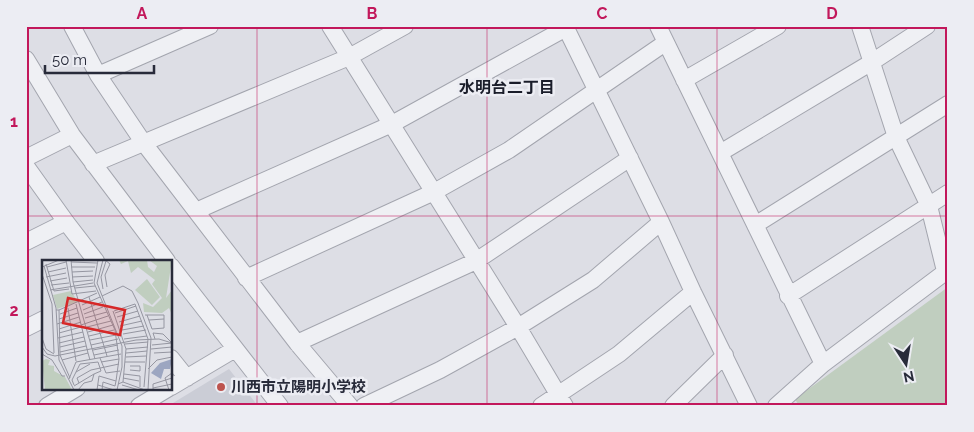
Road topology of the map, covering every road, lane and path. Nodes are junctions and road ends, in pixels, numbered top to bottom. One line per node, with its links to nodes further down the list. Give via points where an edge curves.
1 (72, 26): 14 (street)
2 (210, 26): 14 (street)
3 (330, 26): 11 (street)
4 (405, 26): 11 (street)
5 (658, 26): 10 (street)
6 (778, 26): 15 (street)
7 (860, 26): 13 (street)
8 (927, 26): 13 (street)
9 (566, 27): 16 (street); 18 (street)
10 (665, 43): 15 (street); 16 (street)
11 (349, 56): 18 (street); 21 (street)
12 (26, 59): 19 (street)
13 (872, 62): 20 (street); 22 (street)
14 (98, 75): 21 (street)
15 (684, 80): 22 (street)
16 (596, 89): 24 (street); 27 (street, via 509,150)
17 (948, 104): 20 (street)
18 (392, 124): 27 (street); 30 (street)
19 (72, 135): 23 (street); 25 (street)
20 (896, 137): 29 (street); 33 (street)
21 (143, 142): 25 (street); 30 (street)
22 (720, 153): 33 (street)
23 (26, 158)
24 (630, 158): 32 (street); 37 (street)
25 (93, 164): 36 (street)
26 (26, 166): 31 (street)
27 (434, 192): 37 (street); 40 (street)
28 (948, 193): 29 (street)
29 (929, 206): 39 (street); 42 (street)
30 (196, 211): 40 (street)
31 (66, 222): 34 (street); 35 (street)
32 (661, 222): 41 (street); 44 (street, via 594,280)
33 (755, 225): 42 (street)
34 (26, 242)
35 (95, 260)
36 (166, 260)
37 (476, 261): 44 (street); 46 (street)
38 (172, 267): 47 (street)
39 (946, 270): 50 (street)
40 (246, 278): 46 (street)
41 (693, 292): 48 (street); 55 (street)
42 (788, 296): 50 (street)
43 (42, 320): 45 (street)
44 (518, 327): 55 (street); 60 (street, via 440,370)
45 (26, 328)
46 (297, 343): 59 (street)
47 (235, 348): 51 (street); 58 (street)
48 (725, 355): 62 (street); 63 (street)
49 (172, 359): 51 (street)
50 (822, 364): 64 (street)
51 (187, 378): 52 (street)
52 (172, 387)
53 (74, 390): 56 (street)
54 (167, 390): 57 (street)
55 (562, 400): 61 (street)
56 (47, 406)
57 (139, 406)
58 (280, 406)
59 (350, 406)
60 (364, 406)
61 (541, 406)
62 (673, 406)
63 (749, 406)
64 (776, 406)

